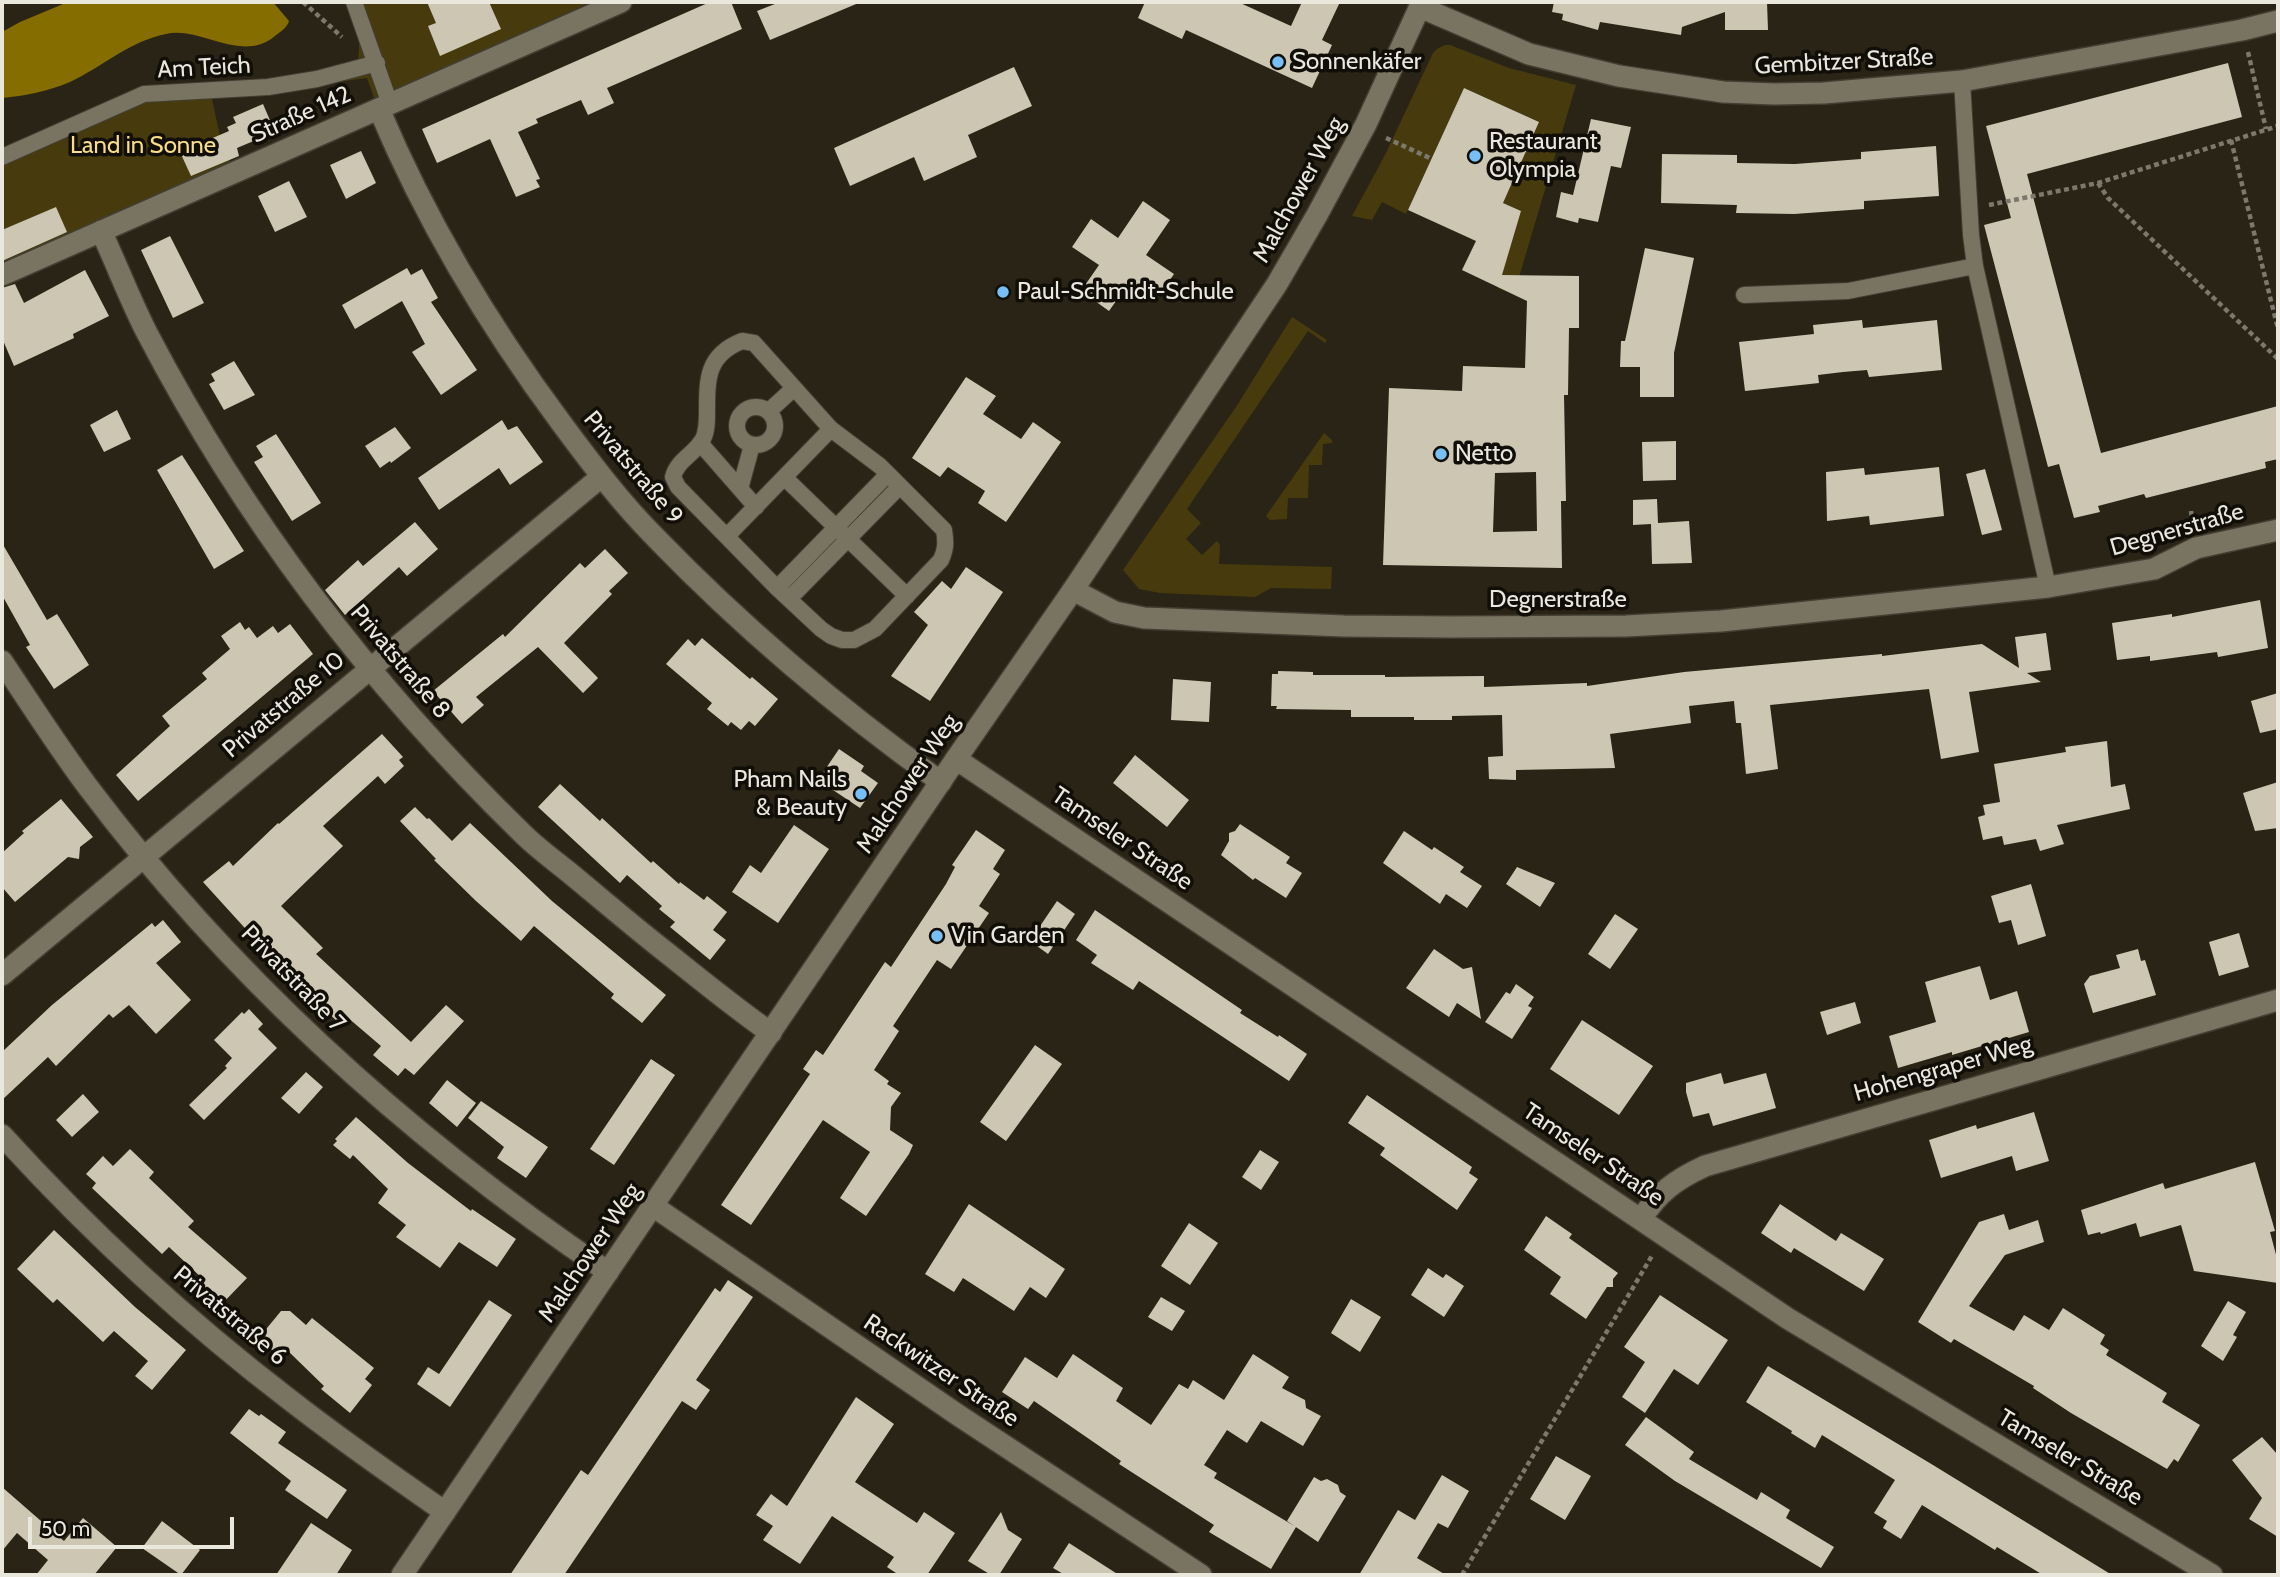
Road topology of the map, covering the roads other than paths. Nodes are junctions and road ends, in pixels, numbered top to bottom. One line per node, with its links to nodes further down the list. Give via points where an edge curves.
1 (354, 2): 5 (lane)
2 (621, 2): 7 (street, Straße 142)
3 (1421, 4): 6 (street, Gembitzer Straße, via 1529,54 1619,76 1723,92 1824,93); 31 (street, Malchower Weg, via 1366,124 1277,284)
4 (2278, 22): 6 (street, Gembitzer Straße)
5 (377, 63): 7 (lane); 8 (lane, Am Teich, via 268,87 144,94)
6 (1962, 81): 10 (lane)
7 (384, 106): 9 (street, Straße 142); 21 (street, Privatstraße 9, via 402,164 461,275)
8 (2, 157)
9 (101, 232): 11 (street, Straße 142); 35 (street, Privatstraße 8, via 182,397 287,561)
10 (1975, 266): 12 (lane, via 1848,291); 30 (lane)
11 (2, 275)
12 (1744, 295)
13 (793, 389): 14 (lane); 15 (lane, via 754,343 742,341 727,347 710,372); 17 (lane)
14 (769, 411): 16 (lane, via 748,408); 19 (lane, via 775,424 773,435 764,443)
15 (707, 424): 16 (lane); 18 (lane)
16 (737, 424): 19 (lane, via 741,438)
17 (831, 429): 20 (lane); 22 (lane)
18 (700, 443): 24 (lane); 28 (lane, via 675,468 673,477)
19 (752, 444): 24 (lane)
20 (888, 474): 23 (lane); 26 (lane)
21 (601, 477): 35 (street, Privatstraße 10); 37 (street, Privatstraße 9, via 737,619 831,699)
22 (785, 478): 25 (lane); 26 (lane)
23 (900, 486): 29 (lane); 33 (lane, via 937,521 946,541 941,560)
24 (740, 489): 25 (lane)
25 (756, 507): 28 (lane)
26 (835, 527): 29 (lane); 32 (lane)
27 (2278, 530): 30 (street, Degnerstraße, via 2196,548 2154,569)
28 (727, 536): 32 (lane)
29 (848, 538): 32 (lane); 33 (lane)
30 (2048, 587): 31 (street, Degnerstraße, via 1721,621 1511,627 1144,618 1115,612)
31 (1073, 590): 36 (street, Malchower Weg)
32 (783, 594): 33 (lane, via 831,636 842,640 854,640 875,629)
33 (907, 596)
34 (2, 661): 38 (street, Privatstraße 7)
35 (369, 669): 38 (street, Privatstraße 10); 41 (street, Privatstraße 8, via 524,835)
36 (956, 759): 37 (street, Malchower Weg); 44 (street, Tamseler Straße)
37 (941, 782): 41 (street, Malchower Weg)
38 (143, 857): 39 (street, Privatstraße 10); 45 (street, Privatstraße 7, via 261,985 369,1090 467,1171)
39 (2, 975)
40 (2278, 1000): 44 (street, Hohengraper Weg, via 1738,1155 1681,1178 1655,1197)
41 (771, 1033): 43 (street, Malchower Weg)
42 (2, 1135): 46 (street, Privatstraße 6, via 106,1241 219,1342 291,1401)
43 (653, 1206): 45 (street, Malchower Weg); 48 (street, Rackwitzer Straße)
44 (1641, 1219): 49 (street, Tamseler Straße, via 1787,1318)
45 (608, 1272): 46 (street, Malchower Weg)
46 (445, 1512): 47 (street, Malchower Weg)
47 (402, 1575)
48 (1201, 1575)
49 (2212, 1575)

